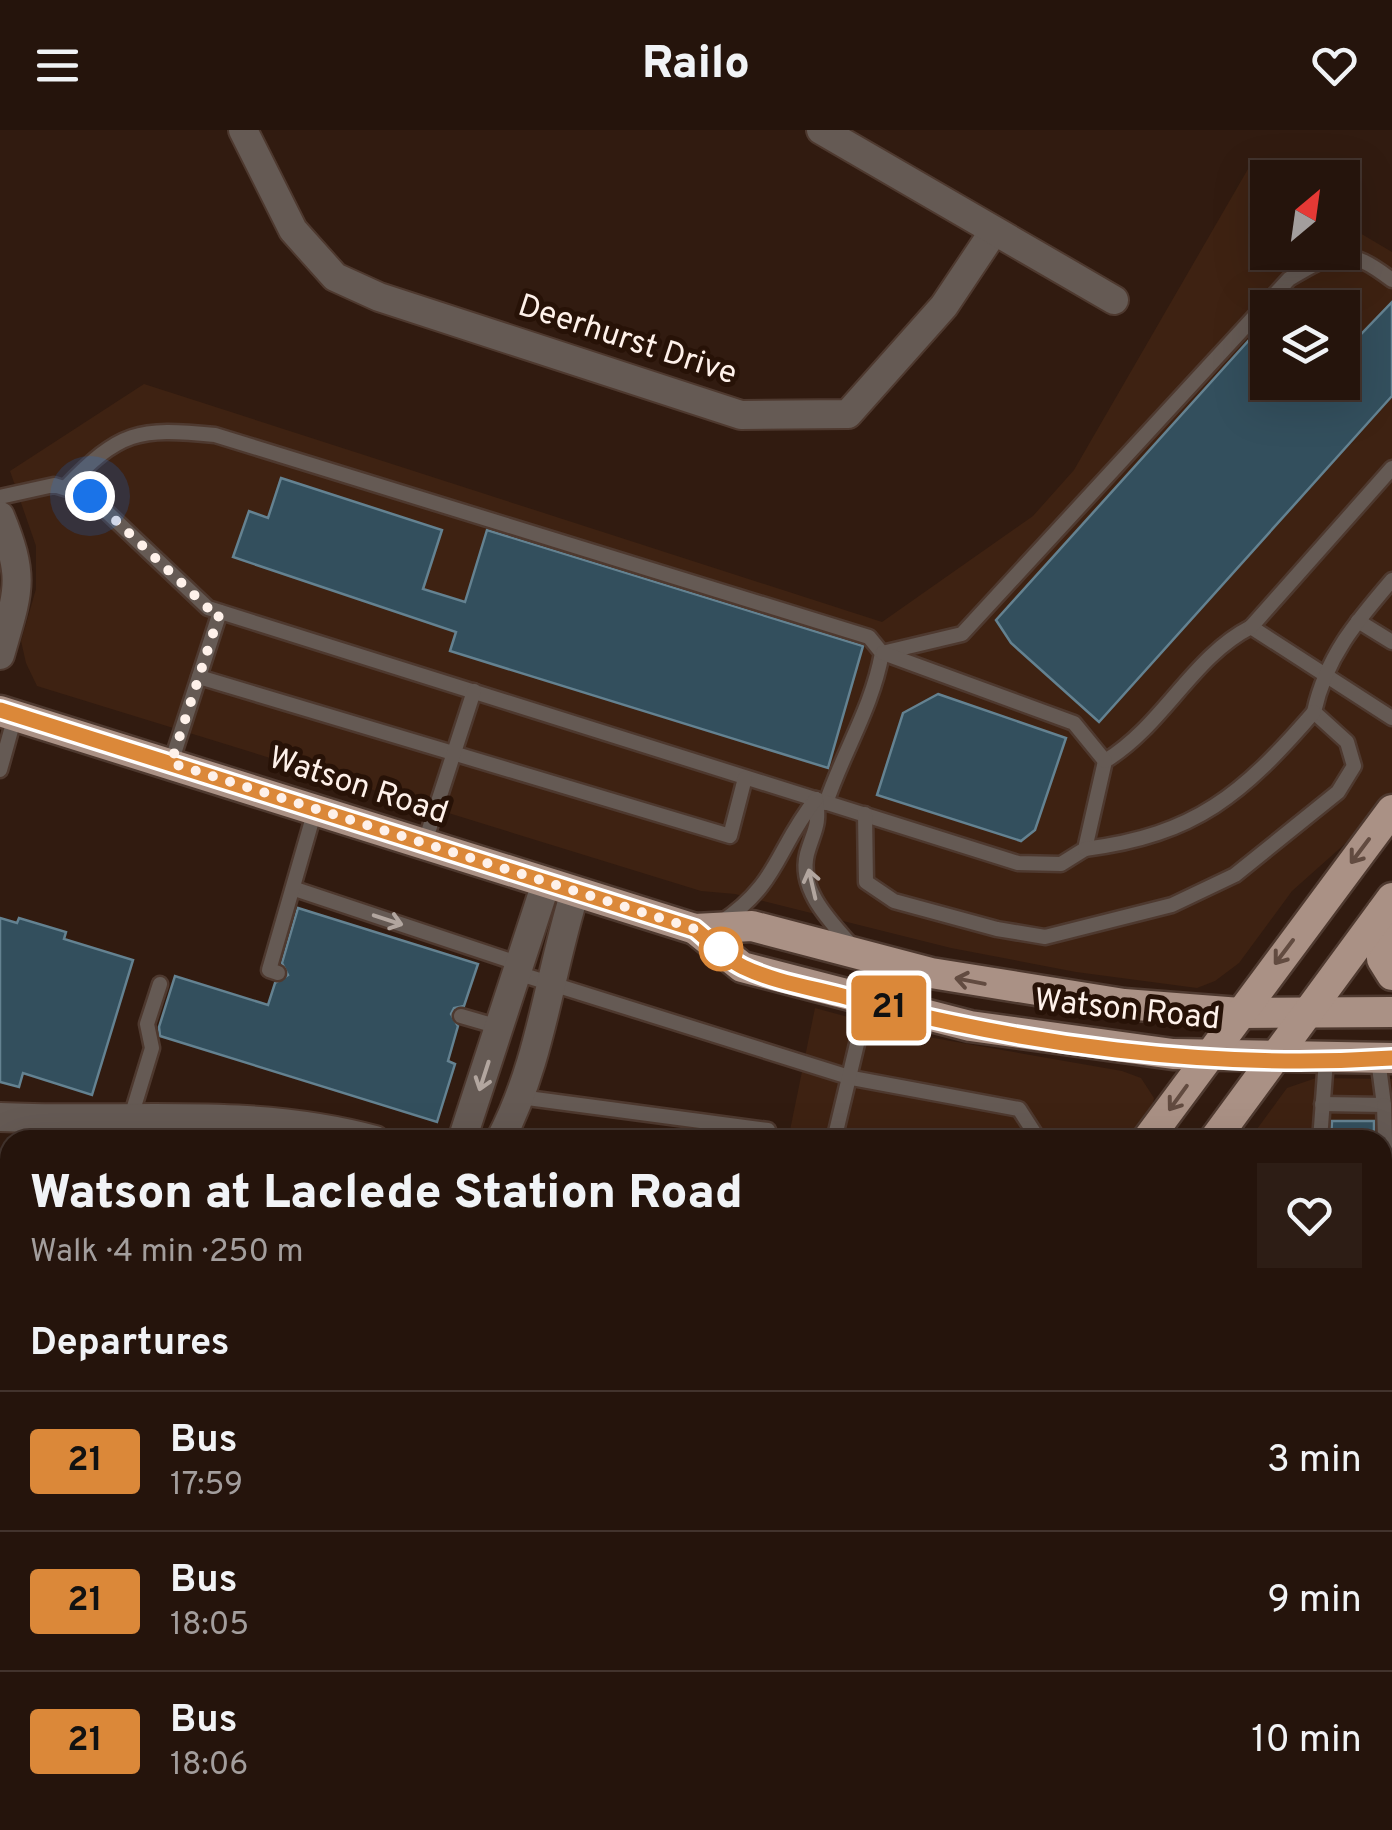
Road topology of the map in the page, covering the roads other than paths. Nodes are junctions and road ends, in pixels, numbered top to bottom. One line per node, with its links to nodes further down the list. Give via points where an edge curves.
1 (243, 130): 3 (street, Deerhurst Drive, via 293,230 335,277 741,416 848,414 944,306)
2 (820, 130): 3 (street)
3 (994, 231): 5 (street)
4 (1392, 280): 15 (lane, via 1361,256 1326,257 1289,279 962,634)
5 (1114, 300)
6 (1392, 468): 13 (lane)
7 (65, 488): 8 (lane); 11 (lane, via 90,496 208,608); 15 (lane, via 99,453 153,429 215,435 869,637)
8 (0, 497)
9 (0, 516): 16 (street, via 20,579)
10 (1392, 580): 12 (lane)
11 (220, 612): 17 (lane); 19 (lane)
12 (1358, 621): 14 (lane); 18 (lane)
13 (1252, 627): 18 (lane); 24 (lane, via 1226,640 1136,742)
14 (1392, 642)
15 (882, 653): 24 (lane, via 1074,724); 28 (lane, via 865,720)
16 (0, 655)
17 (199, 676): 23 (lane); 25 (lane)
18 (1322, 676): 20 (lane); 22 (lane)
19 (474, 691): 23 (lane); 27 (lane)
20 (1314, 712): 31 (lane, via 1347,742 1354,766 1338,792 1291,834 1235,875 1172,904 1045,937 894,901 866,882); 33 (lane, via 1231,799 1140,842)
21 (8, 713): 25 (main road, Watson Road); 26 (lane)
22 (1392, 718)
23 (454, 754): 27 (lane, via 730,836); 32 (lane)
24 (1104, 760): 33 (lane)
25 (171, 763): 29 (main road, Watson Road)
26 (0, 770)
27 (746, 778): 28 (lane)
28 (821, 801): 31 (lane); 38 (lane, via 785,843 763,888); 39 (lane, one-way to 28, via 811,894 806,856 818,833)
29 (315, 810): 32 (main road, Watson Road); 35 (lane)
30 (1392, 810): 47 (main road, one-way to 47)
31 (866, 814): 33 (lane, via 1018,863 1060,864)
32 (424, 845): 34 (main road, Watson Road)
33 (1085, 849)
34 (546, 883): 36 (main road, Watson Road); 40 (street)
35 (295, 889): 40 (lane, one-way to 40); 41 (lane, via 269,970)
36 (575, 892): 38 (main road, Watson Road); 44 (street)
37 (1387, 904): 42 (main road, via 1379,940); 48 (main road)
38 (703, 929): 39 (main road, Watson Road, via 752,926); 45 (main road, Watson Road, via 742,967)
39 (860, 956): 47 (main road, Watson Road, one-way to 39, via 1061,996)
40 (518, 969): 44 (lane); 50 (street)
41 (278, 973)
42 (1392, 976)
43 (160, 984): 60 (lane, via 147,1024 152,1048)
44 (549, 984): 55 (lane); 56 (street)
45 (866, 1002): 51 (main road, Watson Road, via 1032,1036); 55 (lane)
46 (1392, 1012): 48 (main road, Watson Road)
47 (1240, 1013): 48 (main road, Watson Road); 51 (main road)
48 (1306, 1014): 52 (main road)
49 (461, 1016): 50 (lane)
50 (500, 1028): 62 (street, one-way to 62)
51 (1208, 1056): 52 (main road, Watson Road); 67 (main road, one-way to 67)
52 (1274, 1058): 54 (main road, Watson Road); 68 (main road)
53 (1385, 1058): 54 (main road, Watson Road); 58 (lane)
54 (1326, 1060): 57 (lane)
55 (852, 1078): 65 (lane); 66 (lane, via 1019,1109)
56 (520, 1098): 63 (street); 64 (lane)
57 (1322, 1104): 58 (lane); 69 (lane)
58 (1384, 1105): 70 (lane)
59 (0, 1118): 60 (street)
60 (130, 1121): 61 (street, via 267,1118)
61 (338, 1130)
62 (465, 1130)
63 (505, 1130)
64 (768, 1130)
65 (837, 1130)
66 (1032, 1130)
67 (1154, 1130)
68 (1221, 1130)
69 (1321, 1130)
70 (1385, 1130)

